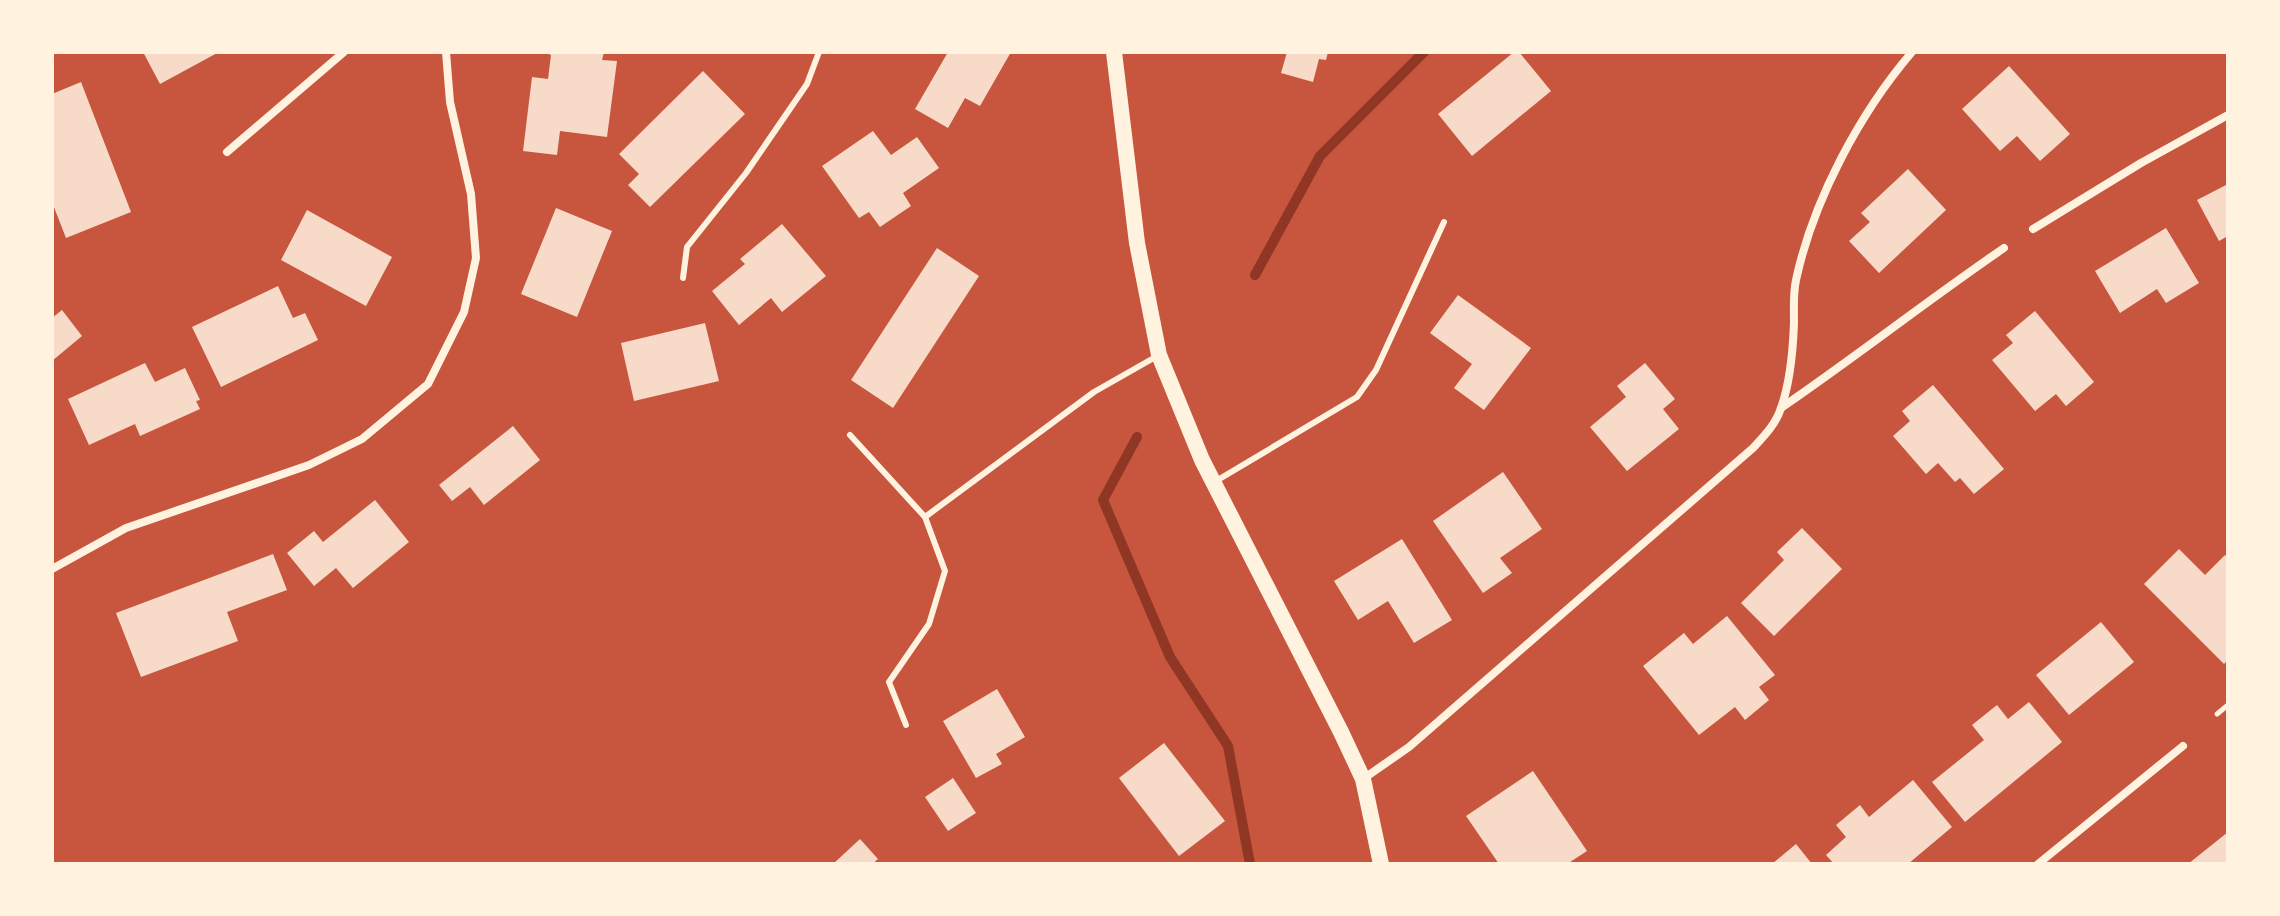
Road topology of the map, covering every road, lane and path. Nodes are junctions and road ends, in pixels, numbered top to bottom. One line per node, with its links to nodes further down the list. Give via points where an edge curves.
1 (344, 52): 7 (street)
2 (446, 52): 17 (street, via 450,102 471,194 476,258 464,312 428,384 362,439 309,465 126,528)
3 (819, 52): 11 (lane, via 807,84 687,247)
4 (1114, 52): 12 (main road, via 1137,243)
5 (1912, 52): 13 (street, via 1863,122 1818,204 1796,282 1793,346)
6 (2228, 115): 9 (street)
7 (227, 152)
8 (1444, 222): 15 (lane, via 1376,370 1357,397)
9 (2033, 229)
10 (2004, 248): 13 (street)
11 (683, 278)
12 (1159, 355): 15 (main road); 16 (lane, via 1094,392)
13 (1781, 408): 22 (street, via 1753,448 1409,747)
14 (850, 435): 16 (lane)
15 (1213, 482): 22 (main road)
16 (925, 517): 20 (lane, via 945,571 929,624 889,682)
17 (52, 569)
18 (2228, 705): 19 (path)
19 (2217, 714)
20 (906, 725)
21 (2183, 746): 24 (street)
22 (1363, 779): 23 (main road)
23 (1381, 864)
24 (2038, 864)

